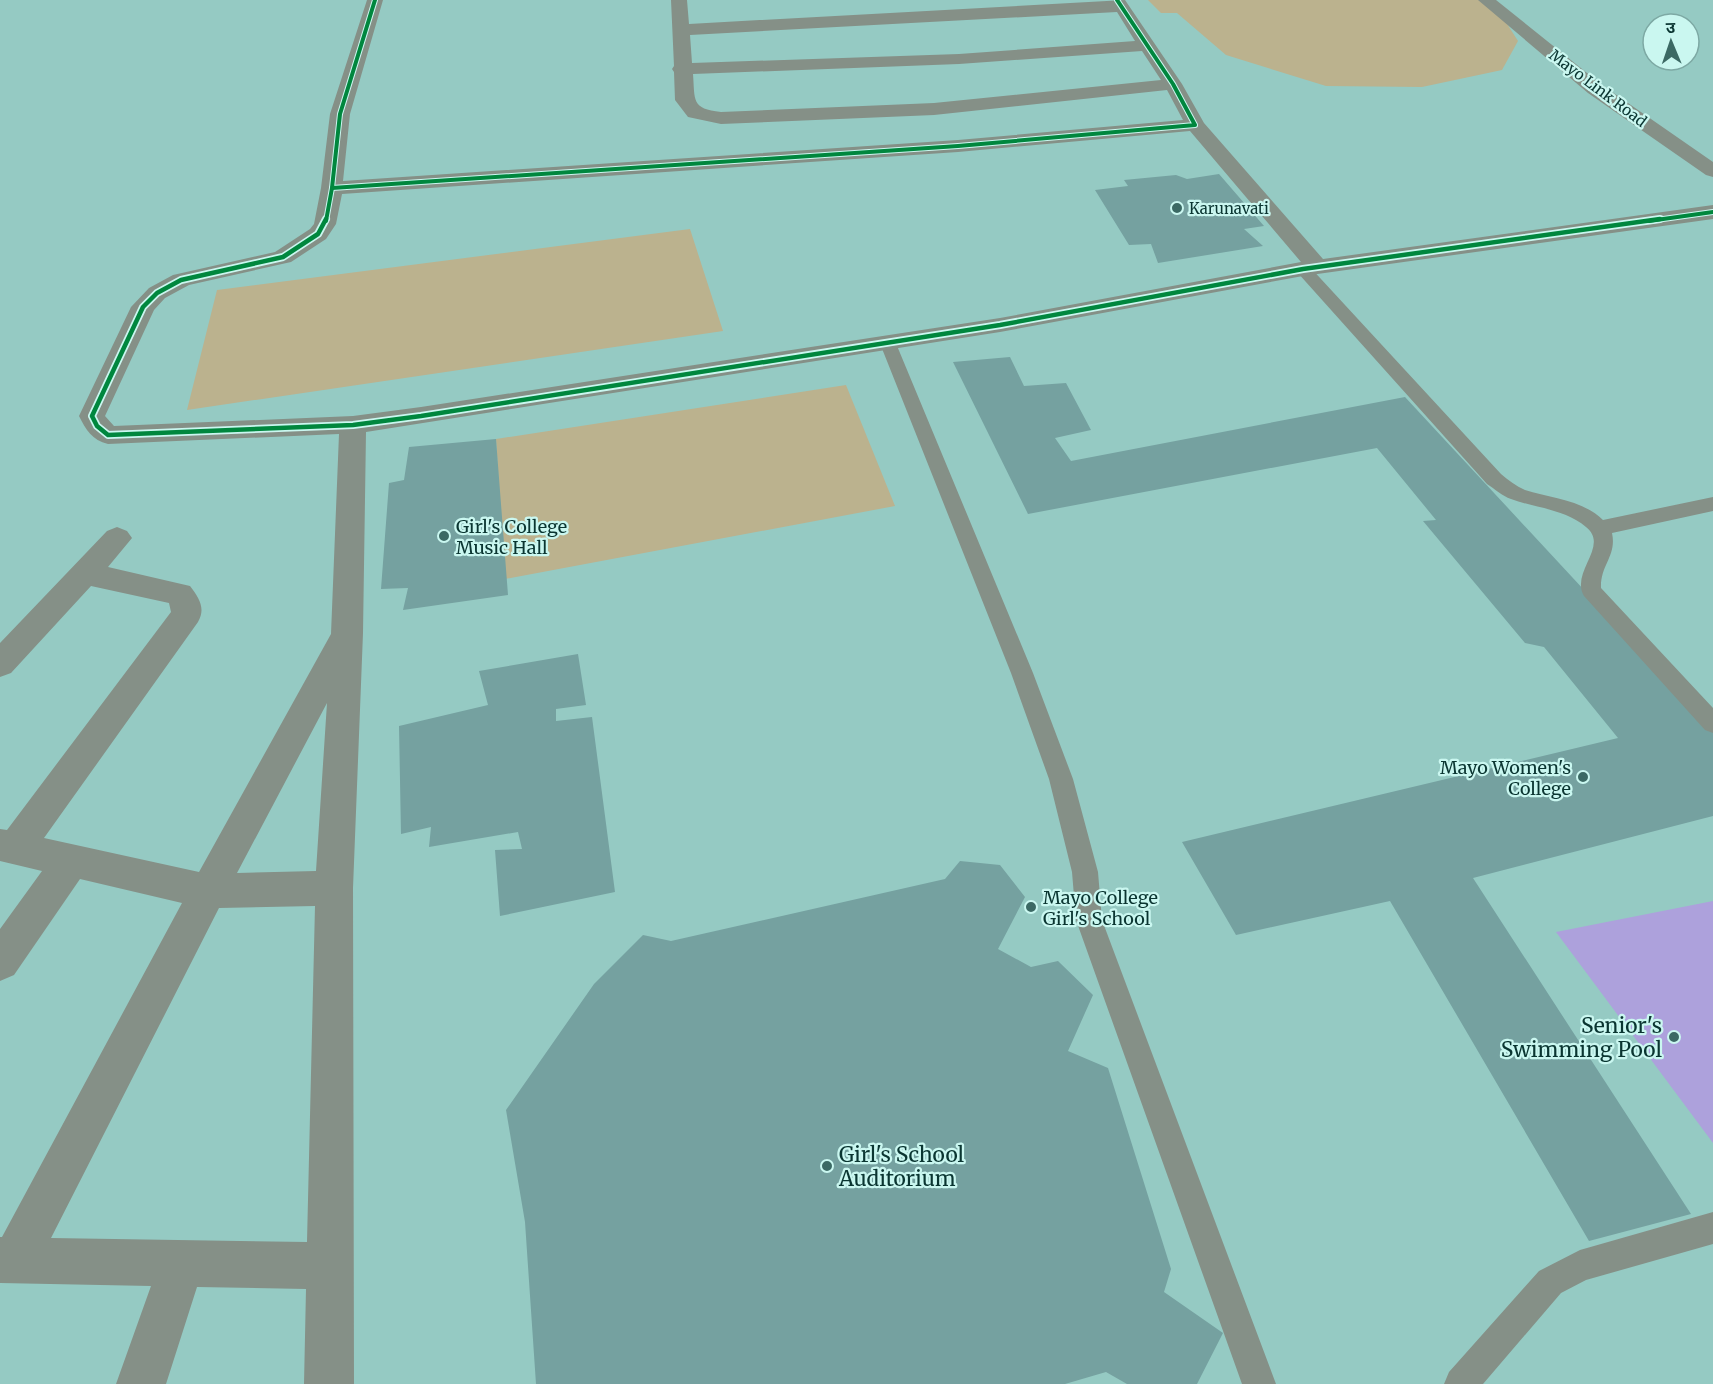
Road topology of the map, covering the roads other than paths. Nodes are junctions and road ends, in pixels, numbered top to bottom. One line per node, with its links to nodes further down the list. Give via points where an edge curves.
1 (375, 0): 17 (street, via 340,114)
2 (679, 0): 6 (street)
3 (1486, 0): 16 (street, Mayo Link Road, via 1595,89)
4 (1120, 4): 5 (street); 7 (street)
5 (900, 19): 6 (street); 9 (street)
6 (681, 30): 10 (street)
7 (1147, 45): 8 (street); 11 (street)
8 (959, 59): 9 (street); 12 (street)
9 (913, 61): 10 (street)
10 (681, 69): 13 (street, via 687,107 702,116)
11 (1173, 84): 12 (street); 14 (street)
12 (984, 105): 13 (street)
13 (934, 109): 15 (street)
14 (1195, 124): 15 (street); 19 (street)
15 (958, 146): 17 (street)
16 (1713, 171)
17 (332, 188): 21 (street, via 325,224 304,245 283,256 181,280 157,293 143,307 92,416 108,435)
18 (1713, 213): 19 (street)
19 (1310, 268): 20 (street, via 1000,325); 23 (lane, via 1494,479 1514,493 1581,513)
20 (887, 341): 21 (street); 40 (lane, via 1061,779 1085,872 1089,920)
21 (353, 425): 26 (street)
22 (1713, 504): 23 (lane)
23 (1600, 528): 28 (lane, via 1605,542 1591,570 1591,590)
24 (117, 538): 25 (street)
25 (84, 573): 27 (street); 29 (street, via 179,594 187,614)
26 (347, 633): 31 (street); 32 (street)
27 (0, 664)
28 (1713, 723)
29 (7, 847): 30 (street)
30 (71, 861): 32 (street); 33 (street)
31 (334, 888): 32 (street); 37 (street)
32 (208, 891): 35 (street)
33 (0, 962)
34 (1713, 1228): 41 (lane, via 1580,1266 1550,1282)
35 (7, 1261): 36 (street)
36 (182, 1263): 37 (street); 38 (street)
37 (330, 1266): 39 (street)
38 (141, 1384)
39 (328, 1384)
40 (1259, 1384)
41 (1461, 1384)

